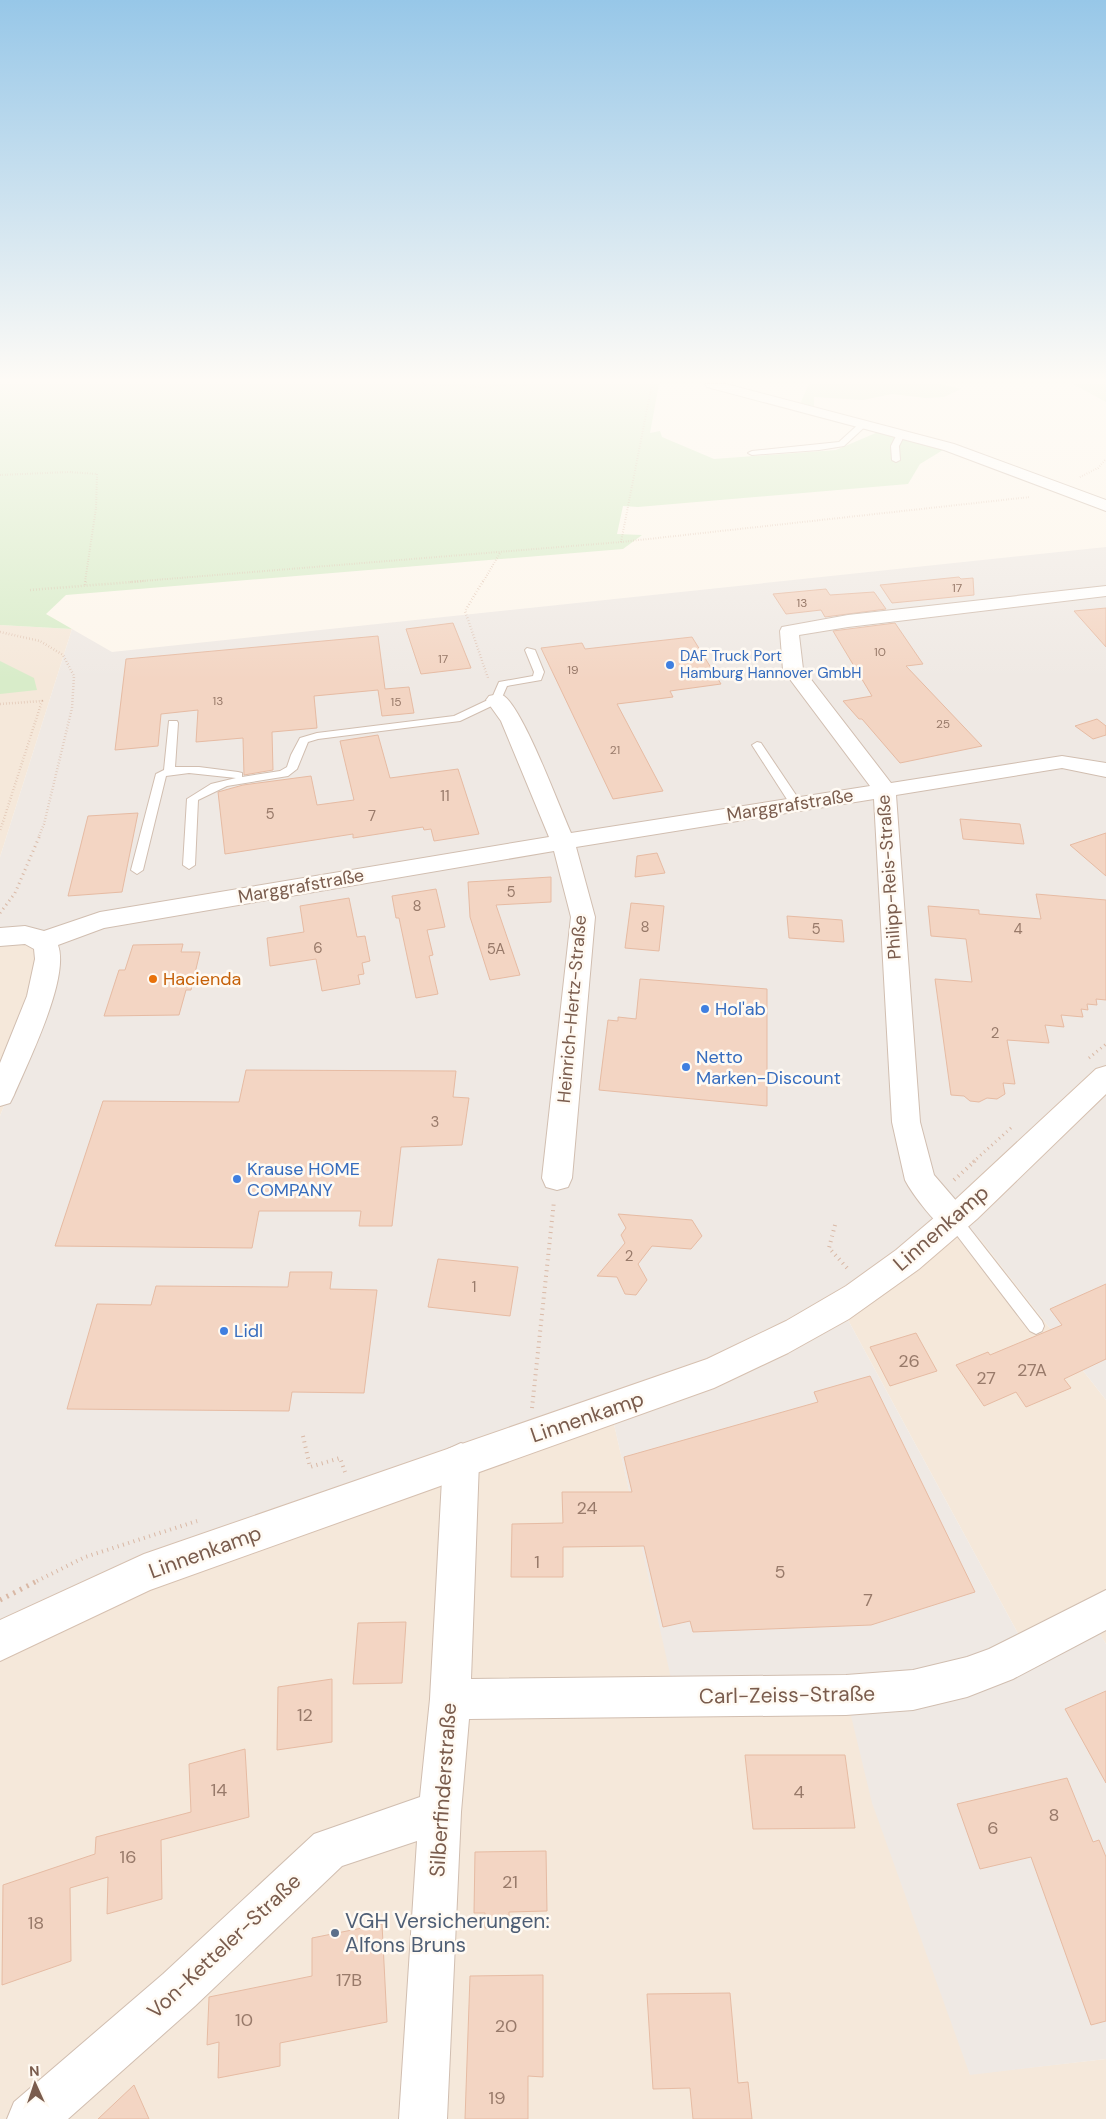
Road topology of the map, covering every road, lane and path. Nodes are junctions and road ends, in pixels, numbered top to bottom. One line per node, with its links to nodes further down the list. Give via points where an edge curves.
1 (97, 483): 9 (path)
2 (633, 483): 7 (path)
3 (1045, 483): 5 (street)
4 (1069, 483): 5 (path)
5 (1059, 488): 6 (street); 7 (path, via 1037,496)
6 (1106, 506)
7 (621, 542): 8 (path)
8 (500, 552): 9 (path); 14 (path, via 465,611)
9 (85, 585): 10 (path)
10 (30, 590)
11 (1106, 591): 21 (street, Philipp-Reis-Straße, via 848,621 789,631 793,670)
12 (0, 632): 27 (path, via 40,641 63,655 74,676 68,726 44,824 15,893)
13 (530, 650): 14 (lane, via 539,676 504,684)
14 (496, 700): 20 (lane, via 456,719 304,740 292,769); 24 (street, via 511,720)
15 (0, 704): 23 (path, via 42,701)
16 (173, 723): 19 (lane)
17 (757, 745): 22 (lane)
18 (1106, 770): 21 (street, Marggrafstraße, via 1062,762)
19 (169, 771): 20 (lane); 26 (lane, via 158,779)
20 (271, 778): 25 (lane, via 222,782 193,799)
21 (885, 790): 22 (street, Marggrafstraße); 35 (street, Philipp-Reis-Straße, via 906,1122 920,1180)
22 (796, 804): 24 (street, Marggrafstraße)
23 (0, 832)
24 (563, 842): 29 (street, Marggrafstraße, via 100,920); 34 (street, Heinrich-Hertz-Straße, via 583,917)
25 (189, 865)
26 (137, 870)
27 (0, 913)
28 (0, 937): 29 (street, via 27,936)
29 (42, 942): 32 (street, via 48,959 43,987)
30 (1106, 1044): 31 (path)
31 (1096, 1069): 35 (street, Linnenkamp)
32 (0, 1095)
33 (1014, 1126): 35 (path)
34 (557, 1178): 40 (path)
35 (944, 1209): 38 (lane); 43 (street, Linnenkamp, via 878,1283 797,1333 714,1372)
36 (835, 1225): 37 (path, via 829,1248)
37 (852, 1274)
38 (1036, 1326)
39 (542, 1406): 40 (path)
40 (532, 1410): 41 (path)
41 (524, 1413)
42 (303, 1436): 45 (path, via 310,1467 340,1458)
43 (461, 1461): 50 (street, Linnenkamp, via 144,1573); 51 (street, Silberfinderstraße)
44 (354, 1469): 45 (path)
45 (345, 1472): 46 (path)
46 (336, 1475)
47 (206, 1518): 48 (path, via 85,1557)
48 (0, 1600)
49 (1106, 1609): 51 (street, Carl-Zeiss-Straße, via 999,1665 967,1677 913,1690 846,1695)
50 (0, 1641)
51 (450, 1699): 52 (street, Silberfinderstraße)
52 (440, 1812): 53 (street, Von-Ketteler-Straße, via 329,1848 179,1990); 54 (street, Silberfinderstraße)
53 (31, 2119)
54 (423, 2119)

